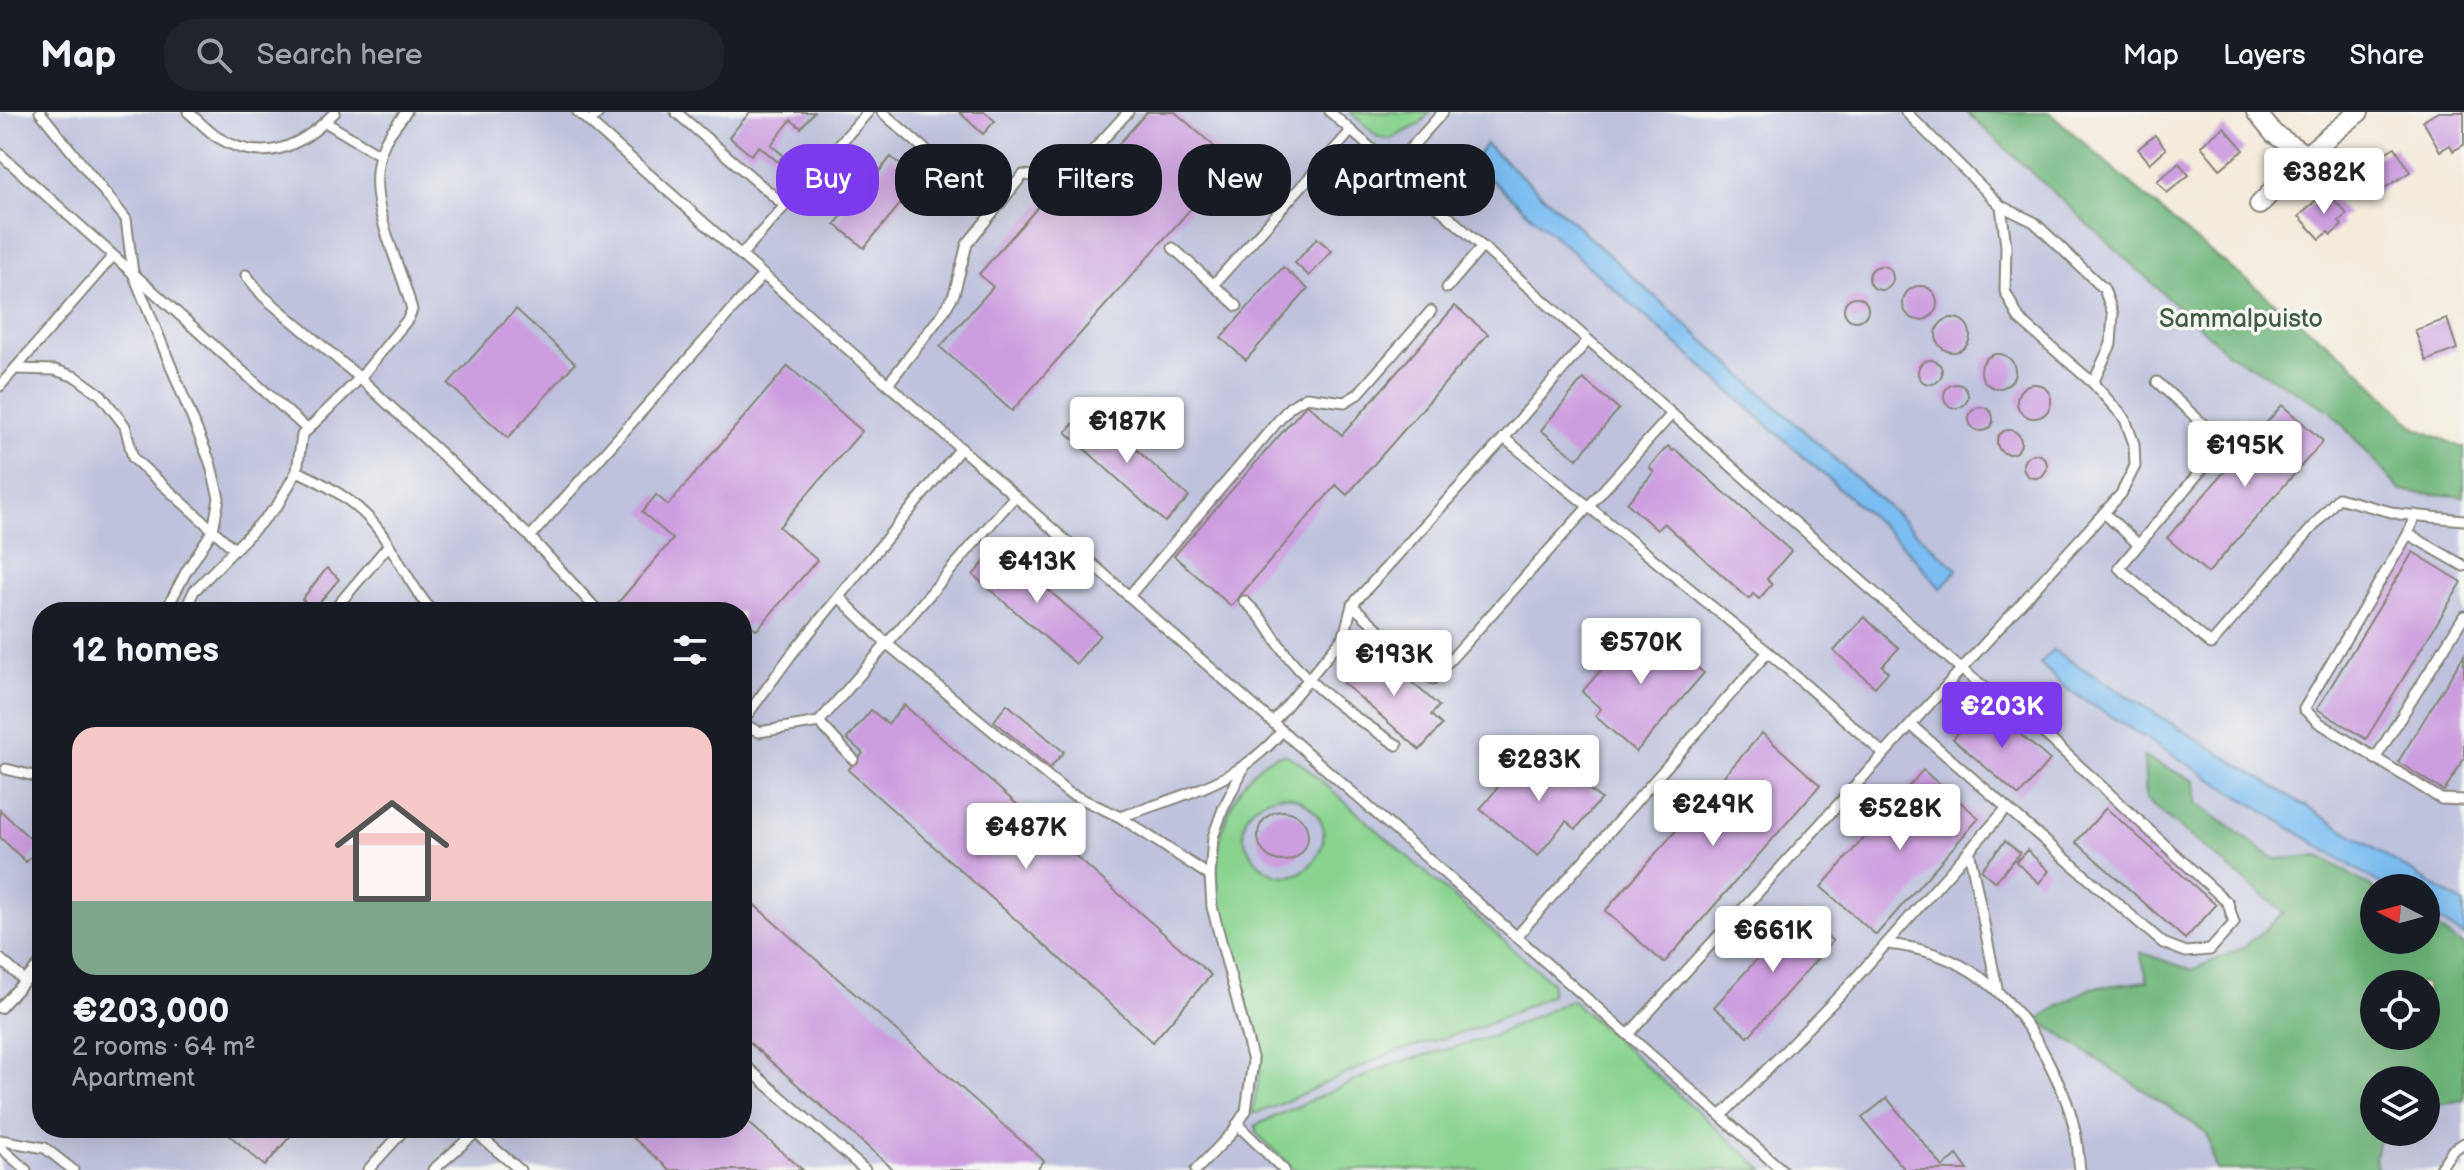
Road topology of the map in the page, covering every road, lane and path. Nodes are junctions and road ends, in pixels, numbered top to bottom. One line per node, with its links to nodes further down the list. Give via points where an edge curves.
1 (40, 112): 37 (lane, via 126,219)
2 (188, 112): 16 (lane, via 217,137 245,150 269,153)
3 (335, 112): 16 (lane)
4 (406, 112): 24 (lane)
5 (578, 112): 17 (lane)
6 (599, 112): 17 (lane)
7 (676, 112): 27 (lane)
8 (868, 112): 19 (lane)
9 (882, 112): 20 (lane)
10 (1128, 112): 26 (lane, via 1067,179 1023,175)
11 (1330, 112): 18 (lane)
12 (1443, 112): 22 (lane)
13 (1906, 112): 29 (lane)
14 (2256, 112): 25 (street, via 2274,134)
15 (2359, 112): 25 (street)
16 (325, 122): 24 (lane)
17 (590, 122): 35 (lane)
18 (1351, 131): 21 (lane); 40 (lane)
19 (840, 144)
20 (919, 144)
21 (1366, 144)
22 (1414, 144)
23 (0, 154): 36 (lane)
24 (380, 155): 46 (lane, via 379,206 412,310)
25 (2306, 155): 28 (street)
26 (1012, 188)
27 (776, 198)
28 (2259, 205)
29 (2001, 206): 48 (lane, via 2005,291 2019,319); 48 (lane, via 2034,222 2104,289 2113,314 2111,344)
30 (776, 216): 35 (lane)
31 (989, 216): 49 (lane, via 967,244 954,294 943,313)
32 (1447, 216): 33 (lane)
33 (1482, 247): 41 (lane); 44 (lane)
34 (1173, 248): 40 (lane)
35 (741, 255): 39 (lane)
36 (113, 256): 37 (lane); 45 (lane)
37 (133, 273): 52 (lane); 61 (lane, via 210,462 219,498)
38 (246, 275): 46 (lane, via 274,306)
39 (763, 275): 49 (lane); 63 (lane)
40 (1214, 284): 42 (lane)
41 (1447, 288)
42 (1237, 306)
43 (1431, 311): 68 (lane, via 1358,394 1345,402 1306,397 1290,407)
44 (1588, 340): 51 (lane); 53 (lane)
45 (15, 369): 50 (lane); 61 (lane, via 55,370 101,395 125,426 133,458)
46 (360, 378): 52 (lane); 63 (lane)
47 (2157, 382): 64 (lane, via 2224,443)
48 (2093, 383): 58 (lane, via 2125,419 2134,444 2135,466)
49 (888, 384): 54 (lane)
50 (0, 386)
51 (1672, 414): 57 (lane); 80 (lane)
52 (308, 430): 55 (lane, via 302,435)
53 (1504, 438): 57 (lane); 76 (lane)
54 (961, 448): 56 (lane); 69 (lane)
55 (297, 471): 65 (lane, via 341,494 364,513); 66 (lane, via 277,506)
56 (1015, 496): 68 (lane); 78 (lane)
57 (1589, 507): 76 (lane, via 1433,679); 79 (lane)
58 (2104, 513): 64 (lane); 80 (lane)
59 (2415, 515): 60 (lane); 62 (lane); 64 (lane, via 2338,498 2211,644 2119,568)
60 (2464, 520)
61 (213, 530): 66 (lane); 71 (lane)
62 (2408, 534): 67 (lane); 91 (lane, via 2304,709)
63 (530, 537): 75 (lane)
64 (2138, 544)
65 (388, 546): 73 (lane); 74 (lane)
66 (233, 548): 72 (lane)
67 (2464, 566)
68 (1129, 596): 84 (lane)
69 (840, 598): 78 (lane); 82 (lane)
70 (1244, 601): 81 (lane, via 1262,615 1290,660)
71 (170, 602)
72 (189, 602)
73 (340, 602)
74 (424, 602)
75 (590, 602)
76 (1352, 605): 81 (lane, via 1344,636)
77 (2464, 616): 91 (lane)
78 (886, 643): 83 (lane); 97 (lane, via 1067,792)
79 (1768, 652): 89 (lane); 100 (lane)
80 (1961, 669): 85 (lane); 96 (lane, via 2048,737 2228,903 2234,923 2210,950 2186,952 2163,943)
81 (1310, 678): 84 (lane); 88 (lane, via 1348,713)
82 (752, 708)
83 (819, 722): 86 (lane, via 759,732); 90 (lane)
84 (1273, 722): 87 (lane)
85 (1911, 725): 89 (lane); 96 (lane)
86 (752, 728)
87 (1282, 731): 93 (lane); 100 (lane)
88 (1397, 745)
89 (1884, 754): 107 (lane)
90 (853, 759)
91 (2375, 759): 95 (lane, via 2441,799)
92 (6, 769): 94 (lane)
93 (1243, 769): 97 (lane); 99 (lane, via 1213,837)
94 (32, 776)
95 (2464, 800)
96 (2006, 809): 98 (lane)
97 (1120, 817): 99 (lane)
98 (1969, 850): 101 (lane); 105 (lane)
99 (1210, 876): 110 (lane, via 1212,907 1253,1061 1246,1111)
100 (1516, 937): 107 (lane)
101 (1886, 944): 105 (lane, via 1943,955); 109 (lane)
102 (0, 959): 104 (lane)
103 (32, 973): 104 (lane)
104 (25, 981): 106 (lane)
105 (1997, 988): 126 (lane, via 2037,1040 2062,1088 2075,1128)
106 (0, 1008)
107 (1628, 1035): 109 (lane)
108 (752, 1072): 122 (lane)
109 (1721, 1116): 125 (lane)
110 (1237, 1124): 123 (lane); 124 (lane)
111 (397, 1138): 119 (lane)
112 (471, 1138): 120 (lane)
113 (486, 1138): 121 (lane)
114 (0, 1140): 118 (lane, via 45,1148)
115 (2464, 1143): 127 (lane)
116 (0, 1147): 117 (lane)
117 (26, 1170)
118 (73, 1170)
119 (368, 1170)
120 (433, 1170)
121 (520, 1170)
122 (865, 1170)
123 (1196, 1170)
124 (1284, 1170)
125 (1782, 1170)
126 (2080, 1170)
127 (2439, 1170)

